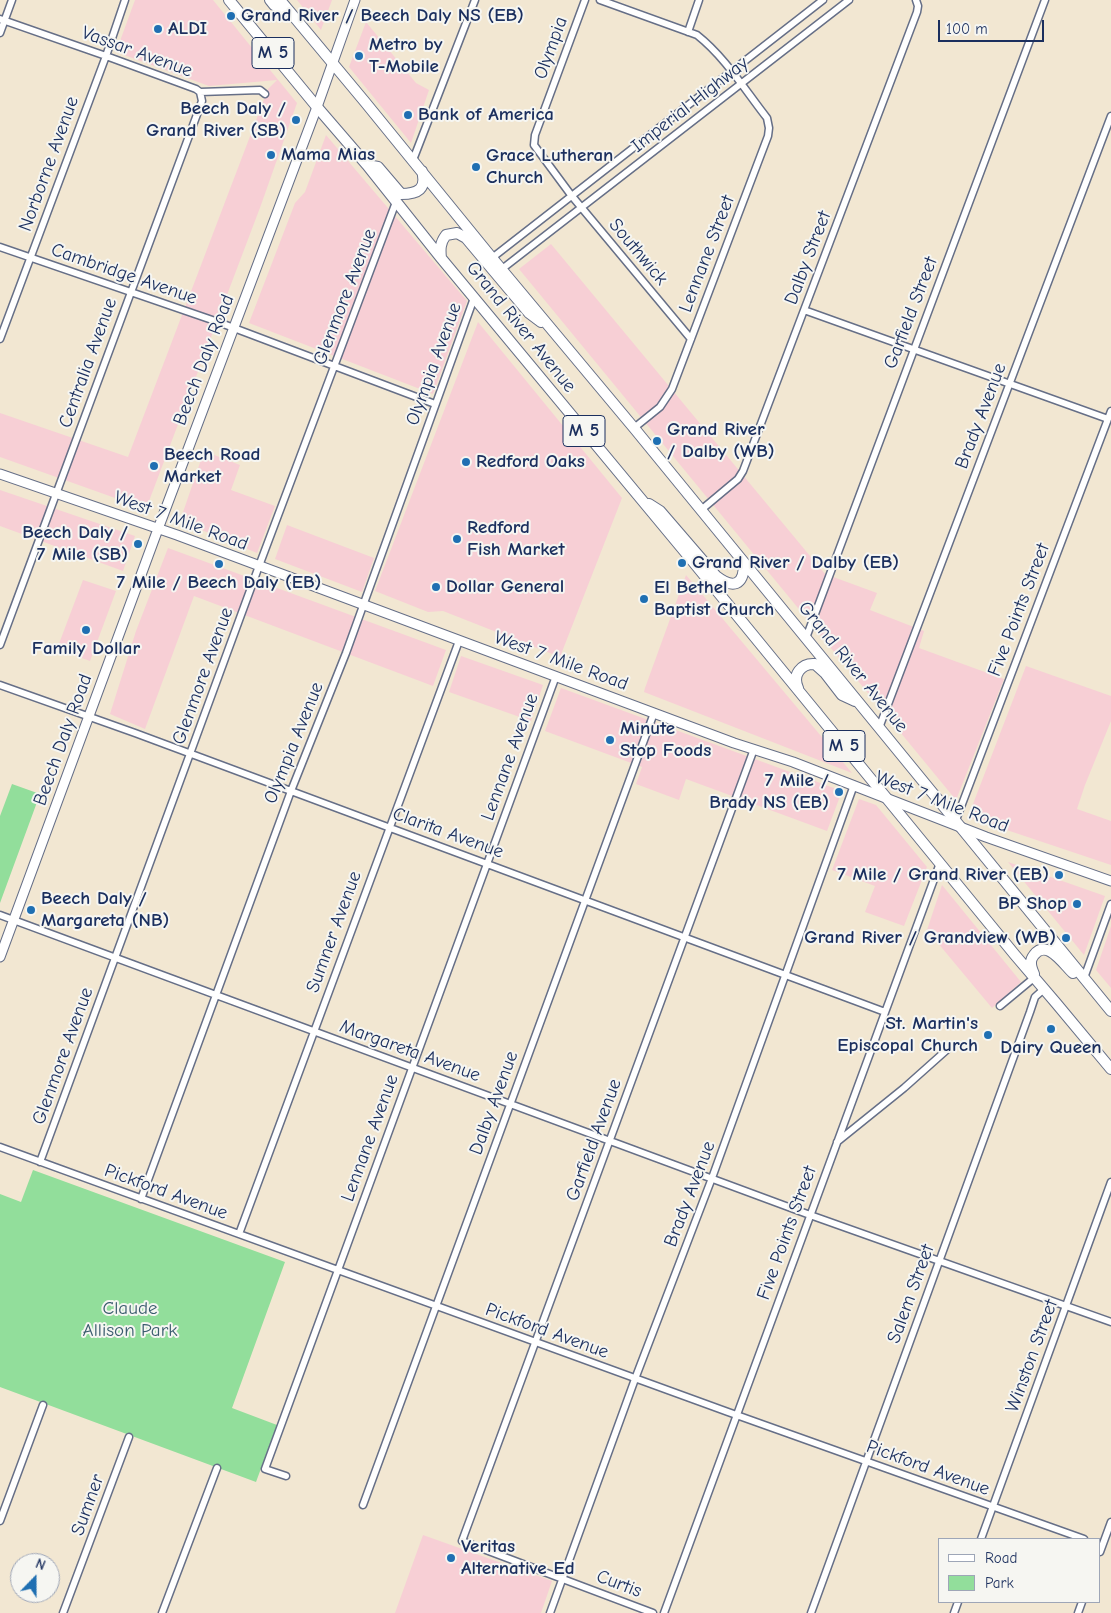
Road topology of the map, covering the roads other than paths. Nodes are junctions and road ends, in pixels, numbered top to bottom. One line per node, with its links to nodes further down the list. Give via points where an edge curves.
1 (12, 0): 16 (street)
2 (126, 0): 19 (street, Norborne Avenue)
3 (229, 0): 25 (main road, Grand River Avenue / M 5)
4 (270, 0): 15 (main road)
5 (280, 0): 15 (main road, Grand River Avenue / M 5)
6 (356, 0): 20 (main road, Beech Daly Road)
7 (475, 0): 27 (street)
8 (585, 0): 30 (street, Olympia, via 534,141 535,149)
9 (600, 0): 17 (street, Lennane Street)
10 (699, 0): 17 (street)
11 (823, 0): 21 (street, Imperial Highway)
12 (849, 0): 22 (street, Imperial Highway)
13 (916, 0): 40 (street, Dalby Street, via 918,12)
14 (1045, 0): 45 (street, Garfield Street)
15 (292, 14): 20 (main road, Grand River Avenue / M 5)
16 (2, 20): 18 (street); 19 (street, Vassar Avenue)
17 (688, 32): 21 (street, Lennane Street, via 705,42)
18 (0, 33)
19 (106, 56): 23 (street, Vassar Avenue); 34 (street, Norborne Avenue)
20 (332, 63): 25 (main road, Beech Daly Road); 27 (main road, Grand River Avenue / M 5)
21 (732, 71): 22 (street, Lennane Street); 30 (street, Imperial Highway)
22 (741, 84): 32 (street, Imperial Highway); 44 (street, Lennane Street, via 767,118 769,133)
23 (200, 92): 24 (street, Vassar Avenue, via 260,90); 38 (street, Centralia Avenue, via 202,101)
24 (265, 94)
25 (317, 107): 28 (main road, Grand River Avenue / M 5); 41 (main road, Beech Daly Road)
26 (1111, 116): 47 (street, Brady Avenue)
27 (413, 160): 29 (main road, Grand River Avenue / M 5)
28 (367, 165): 29 (main road, via 378,167 401,194 416,192 422,187); 31 (main road, Grand River Avenue / M 5)
29 (422, 171): 36 (main road, Grand River Avenue / M 5)
30 (571, 195): 32 (street, Olympia); 36 (street, Imperial Highway)
31 (396, 202): 35 (main road, Grand River Avenue / M 5); 46 (street, Glenmore Avenue)
32 (582, 208): 37 (street, Imperial Highway); 44 (street, Southwick)
33 (0, 247): 34 (street, Cambridge Avenue)
34 (30, 257): 38 (street, Cambridge Avenue); 43 (street, Norborne Avenue)
35 (441, 258): 39 (main road, Grand River Avenue / M 5); 42 (main road, via 441,244 446,235 457,233 466,238 529,314)
36 (492, 258): 37 (main road, Grand River Avenue / M 5)
37 (502, 270): 42 (main road, Grand River Avenue / M 5)
38 (130, 292): 41 (street, Cambridge Avenue); 53 (street, Centralia Avenue)
39 (474, 298): 48 (street, Olympia Avenue); 54 (main road, Grand River Avenue / M 5)
40 (804, 310): 45 (street); 55 (street, Dalby Street, via 744,472)
41 (233, 328): 46 (street, Cambridge Avenue); 56 (main road, Beech Daly Road)
42 (551, 328): 51 (main road, Grand River Avenue / M 5)
43 (0, 338)
44 (691, 339): 51 (street, Lennane Street, via 672,389 660,408)
45 (913, 350): 47 (street); 60 (street, Garfield Street)
46 (335, 366): 48 (street, Cambridge Avenue); 58 (street, Glenmore Avenue)
47 (1010, 384): 50 (street); 69 (street, Brady Avenue)
48 (435, 404): 59 (street, Olympia Avenue)
49 (1111, 411): 50 (street, Five Points Street)
50 (1108, 419): 75 (street, Five Points Street)
51 (634, 428): 55 (main road, Grand River Avenue / M 5)
52 (0, 474): 53 (main road, West 7 Mile Road)
53 (56, 494): 56 (main road, West 7 Mile Road); 62 (street, Centralia Avenue)
54 (642, 500): 57 (main road, via 660,511 725,583 737,584 742,579); 65 (main road, Grand River Avenue / M 5)
55 (701, 510): 57 (main road, Grand River Avenue / M 5)
56 (158, 529): 58 (main road, West 7 Mile Road); 68 (main road, Beech Daly Road)
57 (744, 563): 60 (main road, Grand River Avenue / M 5)
58 (259, 566): 59 (main road, West 7 Mile Road); 71 (street, Glenmore Avenue)
59 (363, 605): 61 (main road, West 7 Mile Road); 73 (street, Olympia Avenue)
60 (806, 638): 66 (main road, Grand River Avenue / M 5)
61 (459, 640): 63 (main road, West 7 Mile Road); 76 (street, Sumner Avenue)
62 (0, 645)
63 (556, 676): 67 (main road, West 7 Mile Road); 78 (street, Lennane Avenue)
64 (0, 686): 68 (street, Clarita Avenue)
65 (802, 695): 66 (main road, via 796,676 804,666 811,664 818,665 842,695); 74 (main road, Grand River Avenue / M 5)
66 (858, 702): 69 (main road, Grand River Avenue / M 5)
67 (654, 713): 70 (main road, West 7 Mile Road); 81 (street, Dalby Avenue)
68 (89, 716): 71 (street, Clarita Avenue); 84 (main road, Beech Daly Road)
69 (879, 728): 75 (main road, Grand River Avenue / M 5)
70 (754, 749): 72 (main road, West 7 Mile Road); 85 (street, Garfield Avenue)
71 (191, 754): 73 (street, Clarita Avenue); 87 (street, Glenmore Avenue)
72 (854, 785): 74 (main road, West 7 Mile Road); 88 (street, Brady Avenue)
73 (291, 791): 76 (street, Clarita Avenue); 92 (street, Olympia Avenue)
74 (886, 798): 77 (main road, West 7 Mile Road); 79 (main road, Grand River Avenue / M 5)
75 (956, 820): 77 (main road, Grand River Avenue / M 5)
76 (389, 828): 78 (street, Clarita Avenue); 96 (street, Sumner Avenue)
77 (963, 828): 80 (main road, West 7 Mile Road); 90 (main road, Grand River Avenue / M 5)
78 (487, 863): 81 (street, Clarita Avenue); 98 (street, Lennane Avenue)
79 (940, 864): 89 (main road, Grand River Avenue / M 5); 95 (street, Five Points Street)
80 (1111, 881)
81 (585, 900): 85 (street, Clarita Avenue); 100 (street, Dalby Avenue)
82 (1111, 904): 90 (street)
83 (0, 915): 84 (street, Margareta Avenue)
84 (13, 920): 86 (main road, Beech Daly Road); 87 (street, Margareta Avenue)
85 (685, 937): 88 (street, Clarita Avenue); 101 (street, Garfield Avenue)
86 (0, 957)
87 (115, 958): 92 (street, Margareta Avenue); 104 (street, Glenmore Avenue)
88 (786, 976): 95 (street, Clarita Avenue); 105 (street, Brady Avenue)
89 (1035, 977): 90 (main road, via 1032,959 1037,951 1043,949 1055,954 1072,973); 91 (main road, Grand River Avenue / M 5); 93 (street)
90 (1084, 978): 94 (main road, Grand River Avenue / M 5)
91 (1044, 989): 99 (main road, Grand River Avenue / M 5); 110 (street, Salem Street, via 1036,997)
92 (216, 995): 96 (street, Margareta Avenue); 107 (street, Olympia Avenue)
93 (1000, 1006)
94 (1111, 1011)
95 (885, 1012): 102 (street, Five Points Street)
96 (314, 1031): 98 (street, Margareta Avenue); 109 (street, Sumner Avenue)
97 (950, 1047): 102 (street)
98 (412, 1068): 100 (street, Margareta Avenue); 111 (street, Lennane Avenue)
99 (1111, 1070)
100 (510, 1103): 101 (street, Margareta Avenue); 112 (street, Dalby Avenue)
101 (610, 1140): 105 (street, Margareta Avenue); 115 (street, Garfield Avenue)
102 (836, 1143): 108 (street, Five Points Street)
103 (0, 1147): 104 (street, Pickford Avenue)
104 (40, 1162): 107 (street, Pickford Avenue)
105 (712, 1178): 108 (street, Margareta Avenue); 116 (street, Brady Avenue)
106 (1111, 1182): 113 (street, Winston Street)
107 (141, 1199): 109 (street, Pickford Avenue)
108 (810, 1215): 110 (street, Margareta Avenue); 118 (street, Five Points Street)
109 (239, 1234): 111 (street, Pickford Avenue)
110 (939, 1261): 113 (street, Margareta Avenue); 120 (street, Salem Street)
111 (338, 1270): 112 (street, Pickford Avenue); 122 (street, Lennane Avenue, via 265,1468)
112 (437, 1306): 115 (street, Pickford Avenue); 123 (street, Dalby Avenue)
113 (1066, 1306): 114 (street, Margareta Avenue); 124 (street, Winston Street)
114 (1111, 1322)
115 (536, 1342): 116 (street, Pickford Avenue); 129 (street, Garfield Avenue)
116 (636, 1379): 118 (street, Pickford Avenue); 132 (street, Brady Avenue)
117 (43, 1405): 125 (street)
118 (736, 1416): 120 (street, Pickford Avenue); 137 (street, Five Points Street)
119 (129, 1436): 133 (street, Sumner)
120 (866, 1462): 124 (street, Pickford Avenue); 138 (street, Salem Street)
121 (217, 1468): 134 (street)
122 (286, 1476)
123 (363, 1504)
124 (993, 1507): 127 (street, Winston Street); 128 (street, Pickford Avenue)
125 (0, 1520)
126 (1111, 1522): 130 (street)
127 (981, 1538)
128 (1081, 1538)
129 (462, 1542): 132 (street, Curtis)
130 (1101, 1548): 131 (street)
131 (1110, 1548)
132 (562, 1579): 135 (street, Brady Avenue); 136 (street, Curtis)
133 (63, 1613)
134 (162, 1613)
135 (550, 1613)
136 (653, 1613)
137 (664, 1613)
138 (810, 1613)

